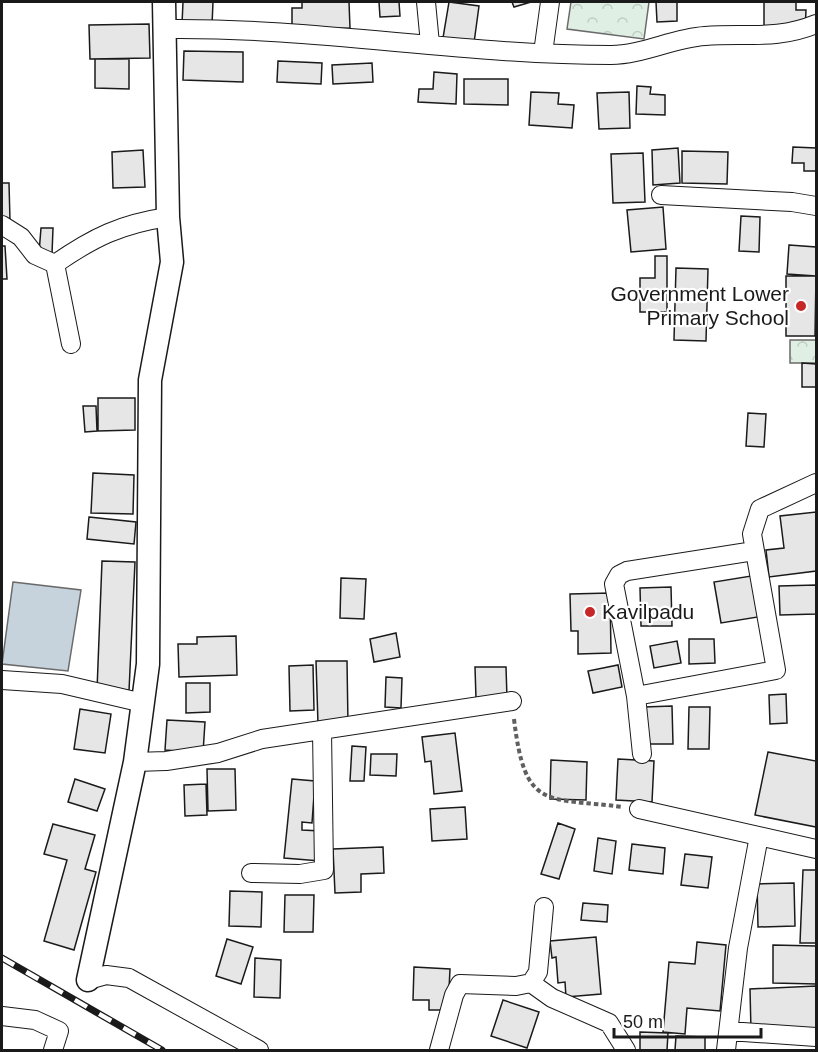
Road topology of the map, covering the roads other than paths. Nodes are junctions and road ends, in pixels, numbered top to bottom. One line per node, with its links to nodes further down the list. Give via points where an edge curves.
1 (164, 2): 5 (street)
2 (426, 2): 6 (street)
3 (550, 2): 7 (street)
4 (816, 24): 7 (street, via 794,33 704,36 614,55)
5 (165, 29): 6 (street, via 218,28); 10 (street)
6 (430, 44): 7 (street)
7 (543, 53)
8 (661, 195): 9 (street)
9 (816, 206)
10 (168, 217): 12 (street, via 115,228); 19 (street, via 172,262 150,380 148,664)
11 (2, 225): 12 (street, via 21,237 35,255)
12 (55, 264): 13 (street)
13 (71, 344)
14 (816, 483): 15 (street, via 760,509 752,534)
15 (754, 551): 17 (street, via 620,575 614,584); 17 (street, via 776,670)
16 (2, 680): 19 (street, via 62,684)
17 (636, 696): 21 (street)
18 (512, 701): 20 (street)
19 (143, 703): 22 (street)
20 (322, 730): 22 (street, via 262,739 218,753); 26 (street, via 324,870 300,874)
21 (642, 754)
22 (135, 762): 28 (street)
23 (639, 809): 24 (street)
24 (759, 836): 25 (street); 31 (street, via 738,948)
25 (816, 849)
26 (251, 873)
27 (544, 907): 29 (street, via 537,972)
28 (88, 980): 34 (street, via 106,975 129,978)
29 (531, 983): 35 (street, via 460,984); 36 (street, via 552,998 609,1023)
30 (2, 1016): 33 (street, via 35,1020 59,1030)
31 (729, 1030): 32 (street); 37 (street)
32 (816, 1037)
33 (53, 1050)
34 (259, 1050)
35 (439, 1050)
36 (626, 1050)
37 (726, 1050)

